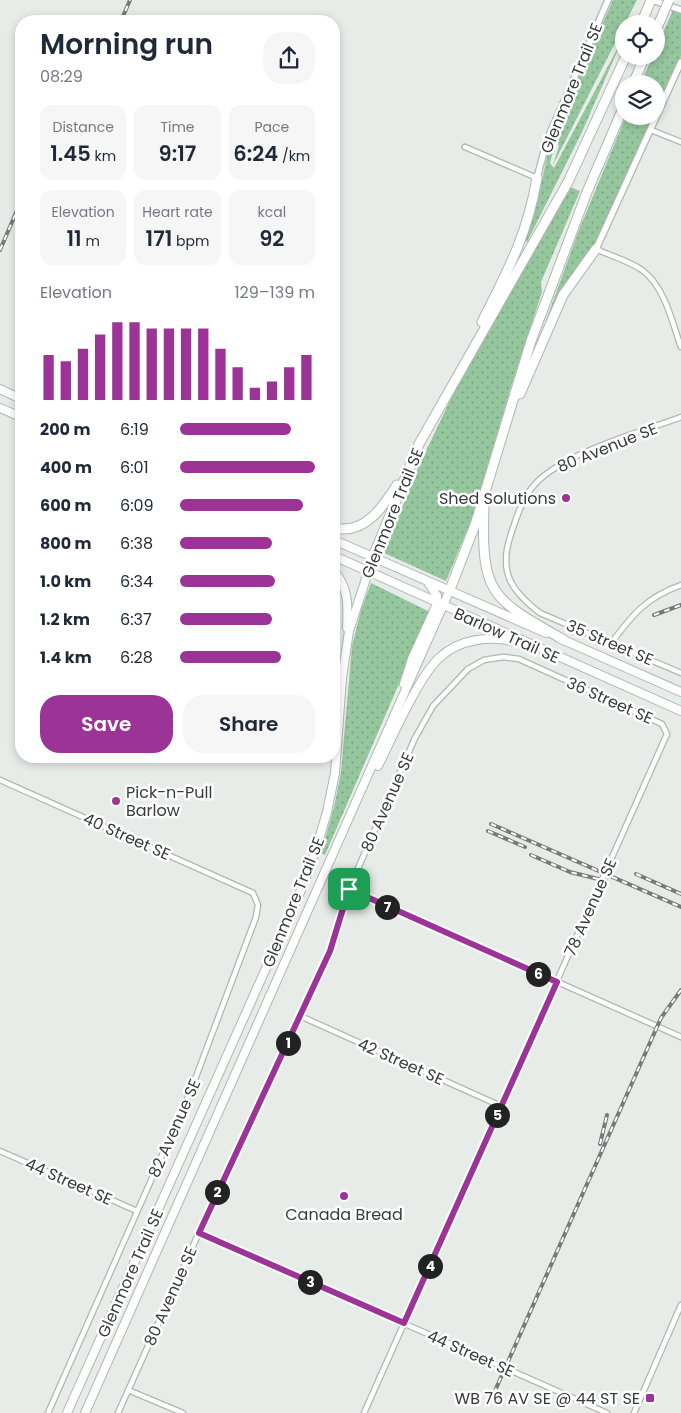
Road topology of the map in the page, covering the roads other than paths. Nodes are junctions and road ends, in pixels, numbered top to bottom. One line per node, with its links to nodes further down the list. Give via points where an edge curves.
1 (608, 0): 13 (street, Glenmore Trail SE, via 547,140)
2 (651, 0): 4 (street); 5 (highway)
3 (669, 0): 6 (highway, bridge)
4 (681, 10)
5 (645, 15)
6 (663, 15)
7 (681, 62): 10 (street)
8 (622, 65): 18 (highway, Glenmore Trail SE, via 568,182)
9 (616, 125): 22 (highway, via 531,340)
10 (651, 130): 11 (street); 14 (street)
11 (681, 142)
12 (465, 148): 13 (street)
13 (537, 178): 18 (highway, via 530,217 519,249)
14 (596, 249): 15 (street, via 633,265 652,279 663,297); 22 (highway, via 561,301)
15 (681, 347)
16 (0, 389): 17 (main road)
17 (15, 396)
18 (444, 398): 23 (highway, Glenmore Trail SE)
19 (0, 408): 20 (main road)
20 (15, 414)
21 (681, 417): 35 (street, 80 Avenue SE, via 554,467 530,489 508,543 507,569 510,585 520,598)
22 (502, 436): 24 (highway)
23 (410, 463): 25 (highway, via 375,516 358,526); 27 (highway, Glenmore Trail SE)
24 (484, 494): 33 (highway); 36 (highway, via 483,550 486,571 495,592 518,614)
25 (340, 528)
26 (340, 543): 27 (main road, Barlow Trail SE)
27 (372, 557): 29 (main road, Glenmore Trail SE); 31 (main road, Barlow Trail SE)
28 (340, 559): 29 (main road, Barlow Trail SE)
29 (367, 572): 34 (main road, Barlow Trail SE); 39 (main road, Glenmore Trail SE)
30 (340, 579): 39 (main road, via 347,598)
31 (428, 583): 33 (main road, Barlow Trail SE); 34 (main road)
32 (681, 585): 37 (street, via 664,591 638,608)
33 (449, 592): 34 (main road); 36 (main road, Barlow Trail SE)
34 (440, 605): 38 (main road, Barlow Trail SE); 48 (main road, Glenmore Trail SE, via 412,659 391,724)
35 (540, 613): 37 (street, 35 Street SE)
36 (564, 640): 42 (main road, Barlow Trail SE)
37 (612, 642): 41 (street, 35 Street SE)
38 (539, 649): 43 (main road, Barlow Trail SE); 48 (main road, via 498,638 453,648 439,658 423,679)
39 (345, 656): 44 (main road, Glenmore Trail SE)
40 (468, 669): 45 (street, 36 Street SE, via 484,660 503,656 519,659 662,724); 49 (street, 80 Avenue SE, via 433,706 418,733)
41 (681, 673)
42 (681, 692)
43 (681, 711)
44 (340, 714)
45 (666, 729): 51 (street, 78 Avenue SE, via 667,734)
46 (336, 763): 62 (main road, Glenmore Trail SE, via 318,846 301,890)
47 (0, 780): 50 (street, 40 Street SE)
48 (362, 790): 63 (main road, Glenmore Trail SE)
49 (349, 889): 51 (street); 52 (street, 80 Avenue SE, via 330,951)
50 (253, 893): 56 (street, 82 Avenue SE, via 258,905 256,917 229,992)
51 (557, 982): 53 (street); 54 (street, 78 Avenue SE)
52 (300, 1016): 54 (street, 42 Street SE); 57 (street, 80 Avenue SE)
53 (681, 1037)
54 (501, 1106): 59 (street, 78 Avenue SE)
55 (0, 1150): 56 (street, 44 Street SE)
56 (137, 1211): 61 (street, 82 Avenue SE)
57 (199, 1233): 59 (street, 44 Street SE); 60 (street, 80 Avenue SE)
58 (681, 1305): 68 (street)
59 (404, 1323): 66 (street, 78 Avenue SE); 67 (street, 44 Street SE)
60 (128, 1390): 64 (street, 80 Avenue SE); 65 (street)
61 (48, 1413)
62 (67, 1413)
63 (85, 1413)
64 (118, 1413)
65 (183, 1413)
66 (364, 1413)
67 (607, 1413)
68 (634, 1413)

